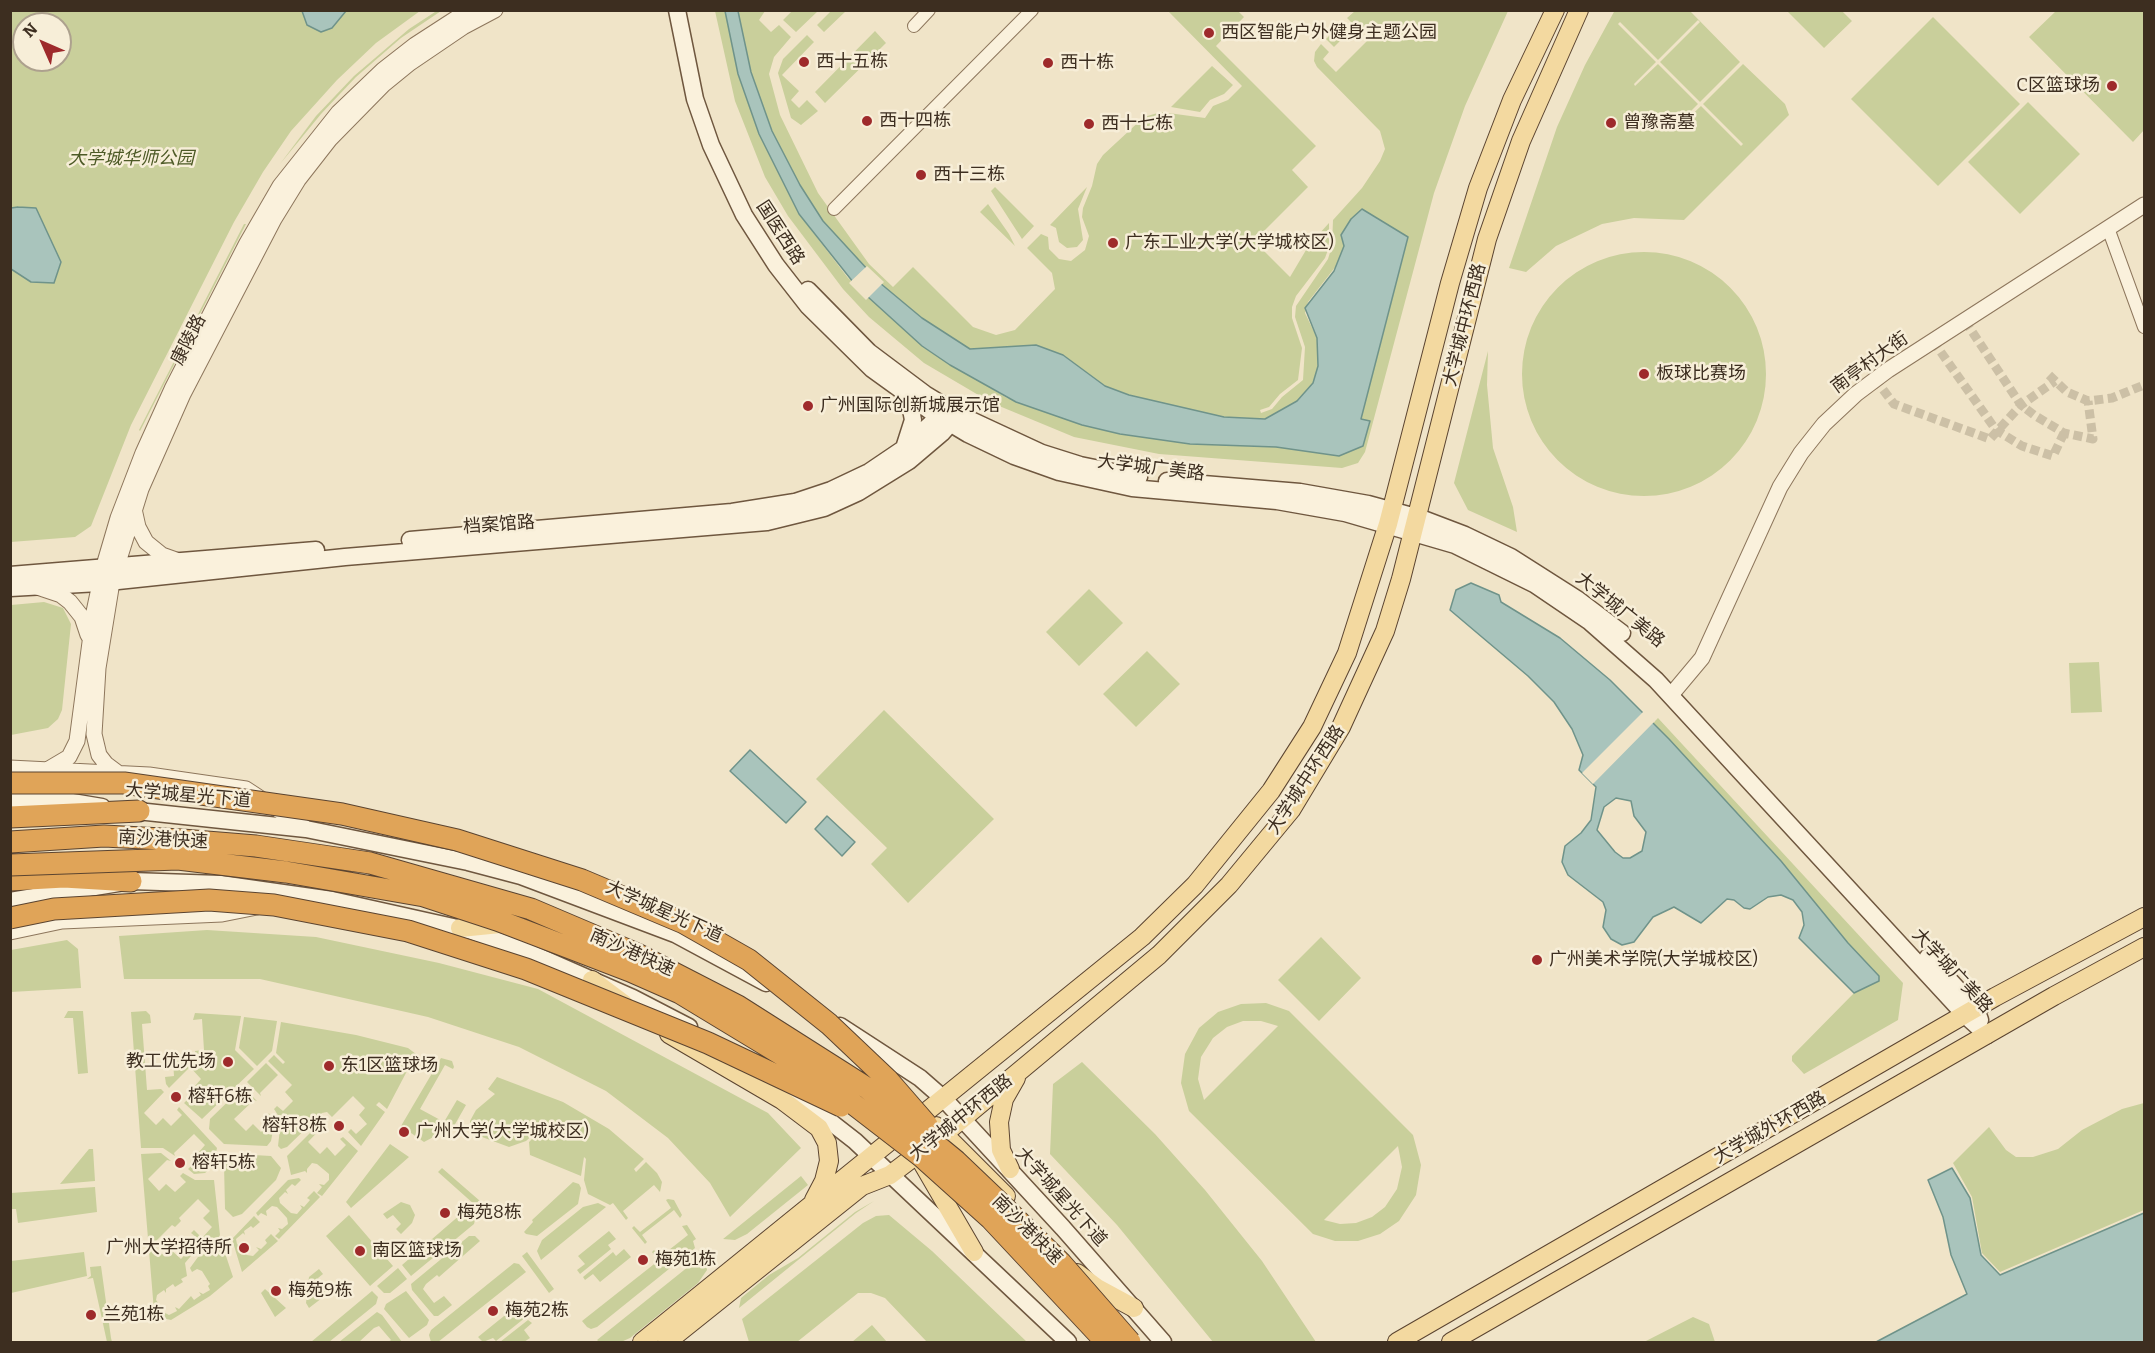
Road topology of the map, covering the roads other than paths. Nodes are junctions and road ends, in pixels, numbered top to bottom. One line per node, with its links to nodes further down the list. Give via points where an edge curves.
1 (469, 10): 22 (street, 康陵路, via 415,45 360,90 317,136 280,186 157,421 118,518)
2 (495, 10): 17 (street, 康陵路, via 436,44 383,85 305,170 274,219 183,394)
3 (677, 10): 14 (main road, 国医西路, via 702,123 757,238 823,323)
4 (688, 10): 15 (main road, 国医西路, via 711,117 739,184 764,230 802,283 858,341)
5 (929, 10): 9 (street)
6 (1032, 10): 11 (street)
7 (1555, 10): 18 (main road, 大学城中环西路, via 1512,100 1478,189)
8 (1579, 10): 19 (main road, 大学城中环西路, via 1534,109 1497,208)
9 (914, 26)
10 (2145, 205): 12 (street, 南亭村大街)
11 (834, 209)
12 (2108, 228): 13 (street); 26 (street, 南亭村大街, via 1888,370 1824,424 1780,487 1702,658)
13 (2145, 327)
14 (898, 389): 15 (main road, 国医西路); 16 (main road, via 913,420)
15 (949, 416): 16 (main road, 档案馆路); 18 (main road, 大学城广美路, via 1042,453 1106,471 1155,480 1300,492); 22 (main road, 档案馆路, via 909,461 859,492 824,508 767,522)
16 (903, 449): 20 (main road, 档案馆路, via 869,472 831,490 753,509)
17 (134, 509): 20 (street, via 146,542 162,555); 22 (street, 康陵路)
18 (1390, 517): 19 (main road, 大学城广美路); 55 (main road, 大学城中环西路, via 1336,678 1294,757 1261,804 1171,911)
19 (1415, 524): 26 (main road, 大学城广美路, via 1554,597); 54 (main road, 大学城中环西路, via 1385,631 1364,682 1291,810 1229,885 1180,936)
20 (182, 562): 22 (main road, 档案馆路)
21 (10, 575): 22 (main road, 档案馆路)
22 (107, 575): 23 (main road, 档案馆路); 25 (street, 康陵路); 29 (street, 康陵路, via 94,734 99,755)
23 (34, 587): 24 (main road, 档案馆路); 25 (street, via 70,602 82,617)
24 (10, 588)
25 (89, 640): 28 (street, 康陵路, via 77,741 69,757)
26 (1675, 691): 47 (main road, 大学城广美路)
27 (10, 768): 28 (street)
28 (47, 770): 29 (street)
29 (118, 773): 34 (street, via 246,789)
30 (10, 783): 62 (highway, bridge, via 124,783 342,814 498,851 621,895 720,943 775,979 887,1079)
31 (10, 800): 32 (main road, 大学城星光下道, via 72,802)
32 (139, 811): 33 (highway); 34 (main road, 大学城星光下道)
33 (10, 816)
34 (306, 829): 49 (main road, 大学城星光下道, via 468,862 564,891 675,934)
35 (10, 842): 62 (highway, 南沙港快速, bridge, via 104,836 256,846 370,863 531,909 669,969 765,1022 867,1088)
36 (10, 865): 58 (highway, 南沙港快速, bridge, via 178,859 286,872 424,896 587,952 680,993 817,1076)
37 (10, 880): 38 (highway, via 64,877)
38 (131, 881): 39 (main road, via 220,884); 40 (main road)
39 (284, 892): 43 (main road); 44 (street, via 239,913 65,920)
40 (10, 901)
41 (2145, 916): 48 (main road, 大学城外环西路)
42 (10, 918): 58 (highway, bridge, via 54,909 209,900 274,906 408,931 526,969 708,1043)
43 (460, 928): 46 (main road); 58 (main road, via 530,921 652,966 812,1063)
44 (10, 932)
45 (2145, 947): 51 (main road, 大学城外环西路)
46 (592, 980): 61 (main road, via 665,1013 725,1048 809,1103); 65 (main road, via 674,1037 796,1109 819,1128 827,1143 829,1161 818,1193)
47 (1950, 989): 48 (main road); 50 (main road, 大学城广美路); 52 (main road, via 1949,1012)
48 (1995, 998): 50 (main road, 大学城外环西路); 51 (main road, via 1989,1005 1989,1014 2000,1023)
49 (798, 1002): 55 (main road, 大学城星光下道, via 880,1050); 56 (main road)
50 (1971, 1012): 52 (main road, 大学城外环西路); 53 (main road, 大学城广美路)
51 (2009, 1022): 53 (main road, 大学城外环西路)
52 (1940, 1030): 74 (main road, 大学城外环西路)
53 (1986, 1035): 75 (main road, 大学城外环西路)
54 (1021, 1069): 57 (main road, 大学城中环西路); 63 (main road, via 1004,1099 999,1122 1001,1150)
55 (944, 1099): 56 (main road, 大学城中环西路); 57 (main road, 大学城星光下道)
56 (923, 1115): 58 (main road, 大学城中环西路); 59 (main road)
57 (962, 1118): 59 (main road, 大学城中环西路); 63 (main road, 大学城星光下道)
58 (889, 1130): 60 (main road); 61 (main road, 大学城中环西路); 71 (highway, 南沙港快速, bridge, via 991,1219)
59 (944, 1134): 60 (main road, 大学城中环西路); 67 (main road, via 1076,1272)
60 (917, 1155): 64 (main road, 大学城中环西路); 66 (main road)
61 (872, 1156): 64 (main road); 65 (main road, 大学城中环西路)
62 (956, 1161): 72 (highway, 南沙港快速, bridge, via 1061,1263)
63 (1010, 1169): 67 (main road, 大学城星光下道)
64 (890, 1175): 66 (main road); 69 (main road, 大学城中环西路, via 862,1186)
65 (807, 1209): 68 (main road, 大学城中环西路)
66 (974, 1252): 70 (main road)
67 (1134, 1308): 73 (main road, 大学城星光下道)
68 (642, 1342)
69 (667, 1342)
70 (1068, 1342)
71 (1106, 1342)
72 (1130, 1342)
73 (1163, 1342)
74 (1397, 1342)
75 (1451, 1342)

